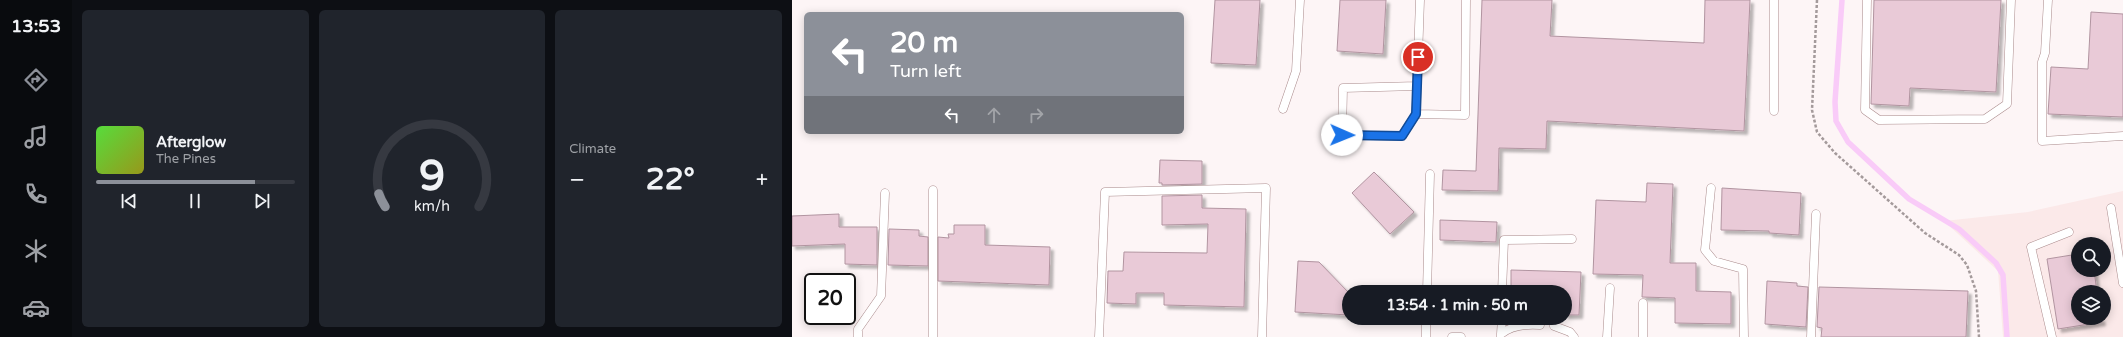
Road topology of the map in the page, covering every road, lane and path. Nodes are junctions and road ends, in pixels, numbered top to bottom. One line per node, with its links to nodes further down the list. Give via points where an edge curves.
1 (1300, 0): 10 (lane, via 1296,71)
2 (1420, 0): 9 (lane)
3 (1466, 0): 12 (lane, via 1465,115)
4 (1774, 0): 11 (lane)
5 (1816, 0): 44 (path, via 1812,110 1817,132 1835,153 1925,233 1950,248 1963,260 1976,291)
6 (1867, 0): 7 (lane, via 1865,110 1879,120 1985,119 2007,104)
7 (2011, 0)
8 (2048, 0): 13 (lane, via 2045,53 2042,62 2042,141)
9 (1417, 86): 12 (lane); 12 (lane, via 1343,88 1342,135 1402,136)
10 (1283, 109)
11 (1774, 111)
12 (1416, 114)
13 (2123, 136)
14 (1430, 174): 23 (lane)
15 (1711, 188): 42 (lane, via 1706,250 1714,261 1743,269)
16 (933, 190): 33 (lane)
17 (885, 193): 32 (lane, via 881,296 858,329)
18 (2111, 208): 22 (lane)
19 (1816, 214): 43 (lane)
20 (2069, 232): 45 (lane, via 2031,247)
21 (1572, 239): 24 (lane, via 1504,240)
22 (2123, 283)
23 (1427, 285)
24 (1502, 285)
25 (1610, 288): 40 (lane)
26 (1643, 302): 41 (lane)
27 (1426, 325): 36 (lane)
28 (1502, 325): 31 (lane)
29 (1519, 325): 31 (lane)
30 (1554, 326): 39 (lane, via 1570,332)
31 (1501, 335)
32 (858, 337)
33 (933, 337)
34 (1099, 337): 35 (lane, via 1105,192 1266,188)
35 (1262, 337)
36 (1426, 337)
37 (1452, 337): 38 (lane)
38 (1461, 337)
39 (1574, 337)
40 (1607, 337)
41 (1643, 337)
42 (1744, 337)
43 (1811, 337)
44 (1979, 337)
45 (2052, 337)

